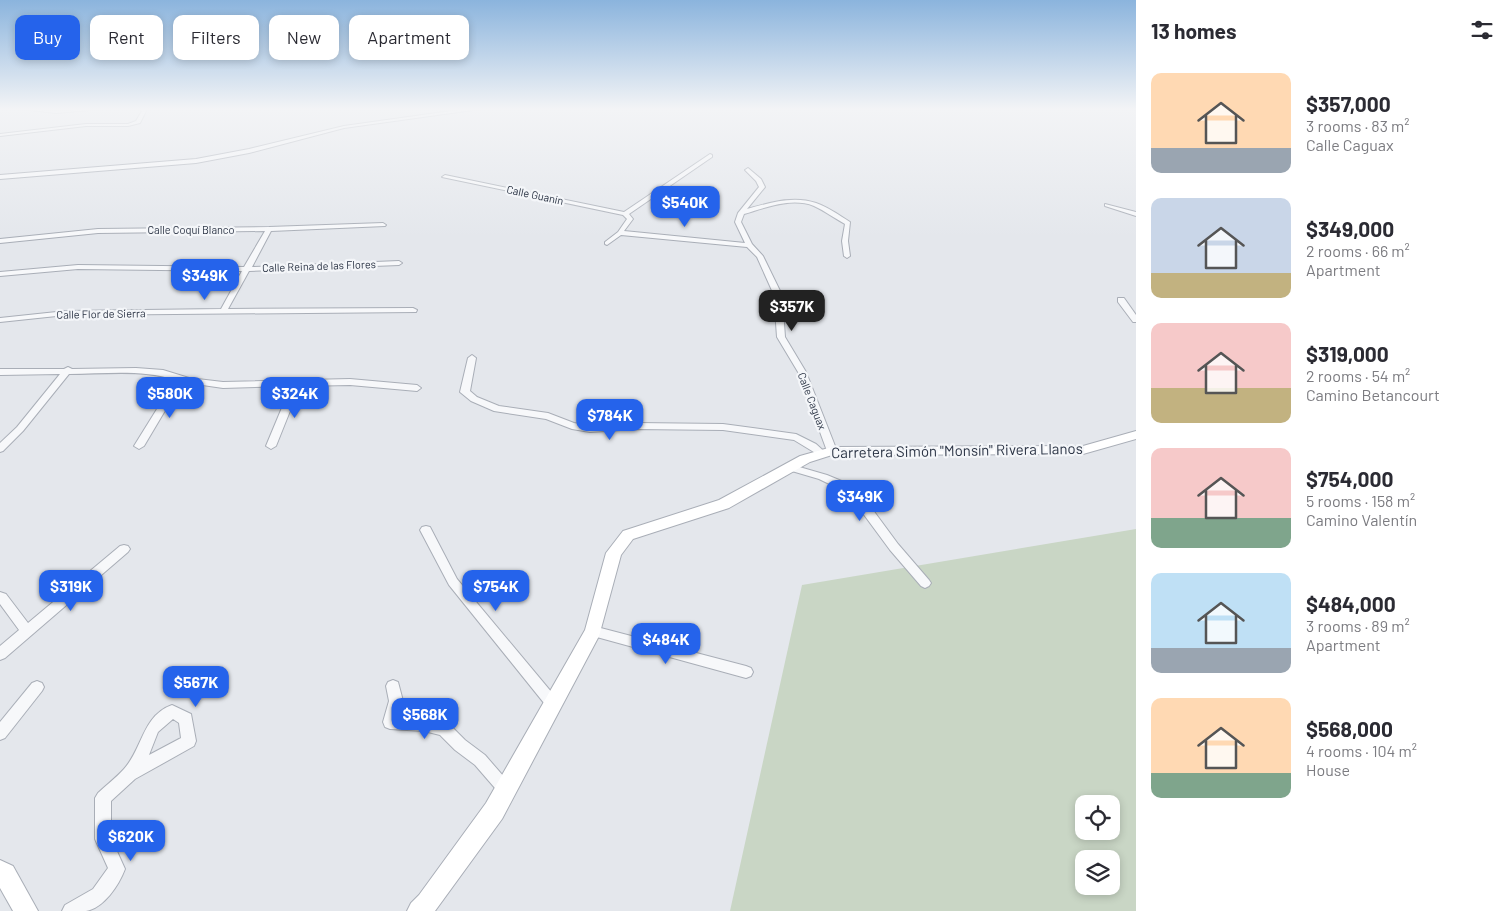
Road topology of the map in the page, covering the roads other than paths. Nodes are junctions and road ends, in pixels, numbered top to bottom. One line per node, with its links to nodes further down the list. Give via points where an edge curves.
1 (246, 152): 4 (street, via 196,161)
2 (710, 156): 8 (street)
3 (748, 170): 7 (street, via 762,187)
4 (0, 177)
5 (446, 177): 8 (street, Calle Guanín)
6 (1107, 205): 9 (street)
7 (741, 213): 15 (street, Calle Caguax, via 738,222); 16 (street, via 786,202 813,204 848,223)
8 (625, 214): 12 (street, via 630,218)
9 (1136, 214)
10 (383, 224): 11 (street, Calle Coquí Blanco)
11 (269, 229): 13 (street, Calle Coquí Blanco, via 98,231); 18 (street)
12 (620, 233): 14 (street); 15 (street)
13 (0, 241)
14 (607, 243)
15 (749, 245): 35 (street, Calle Caguax, via 760,256 778,295 781,337 802,372)
16 (847, 256)
17 (399, 263): 18 (street, Calle Reina de las Flores)
18 (246, 269): 19 (street, Calle Reina de las Flores, via 78,267); 22 (street)
19 (0, 274)
20 (1122, 300): 24 (street)
21 (413, 310): 22 (street, Calle Flor de Sierra)
22 (223, 312): 23 (street, Calle Flor de Sierra, via 66,313)
23 (0, 320)
24 (1136, 320)
25 (472, 358): 35 (street, via 465,392 497,409 548,416 590,429 723,427 796,437)
26 (68, 370): 27 (street); 28 (street, via 136,371); 34 (street)
27 (0, 372)
28 (180, 378): 29 (street, via 223,385); 32 (street)
29 (297, 383): 30 (street, via 350,382); 33 (street)
30 (417, 388)
31 (1136, 435): 35 (street, Carretera Simón "Monsín" Rivera Llanos, via 1083,450)
32 (138, 446)
33 (271, 446)
34 (0, 449)
35 (827, 453): 36 (street, Carretera Simón "Monsín" Rivera Llanos)
36 (789, 468): 39 (street, via 823,477 852,490); 42 (street, Carretera Simón "Monsín" Rivera Llanos, via 724,504 628,535 614,553)
37 (426, 530): 47 (street, via 453,582)
38 (124, 549): 41 (street)
39 (925, 583)
40 (0, 597): 41 (street)
41 (27, 631): 43 (street)
42 (593, 631): 44 (street); 47 (street, Carretera Simón "Monsín" Rivera Llanos)
43 (0, 654)
44 (746, 672)
45 (393, 686): 50 (street, via 396,701 390,722 444,729 480,760)
46 (37, 688): 48 (street)
47 (553, 704): 50 (street, Carretera Simón "Monsín" Rivera Llanos)
48 (0, 733)
49 (130, 774): 49 (street, via 190,741 186,719 172,711 153,728); 53 (street, via 103,798 103,839 117,870 99,895)
50 (506, 790): 54 (street, Carretera Simón "Monsín" Rivera Llanos, via 428,903)
51 (0, 871): 52 (street, via 5,874)
52 (26, 911)
53 (71, 911)
54 (419, 911)

